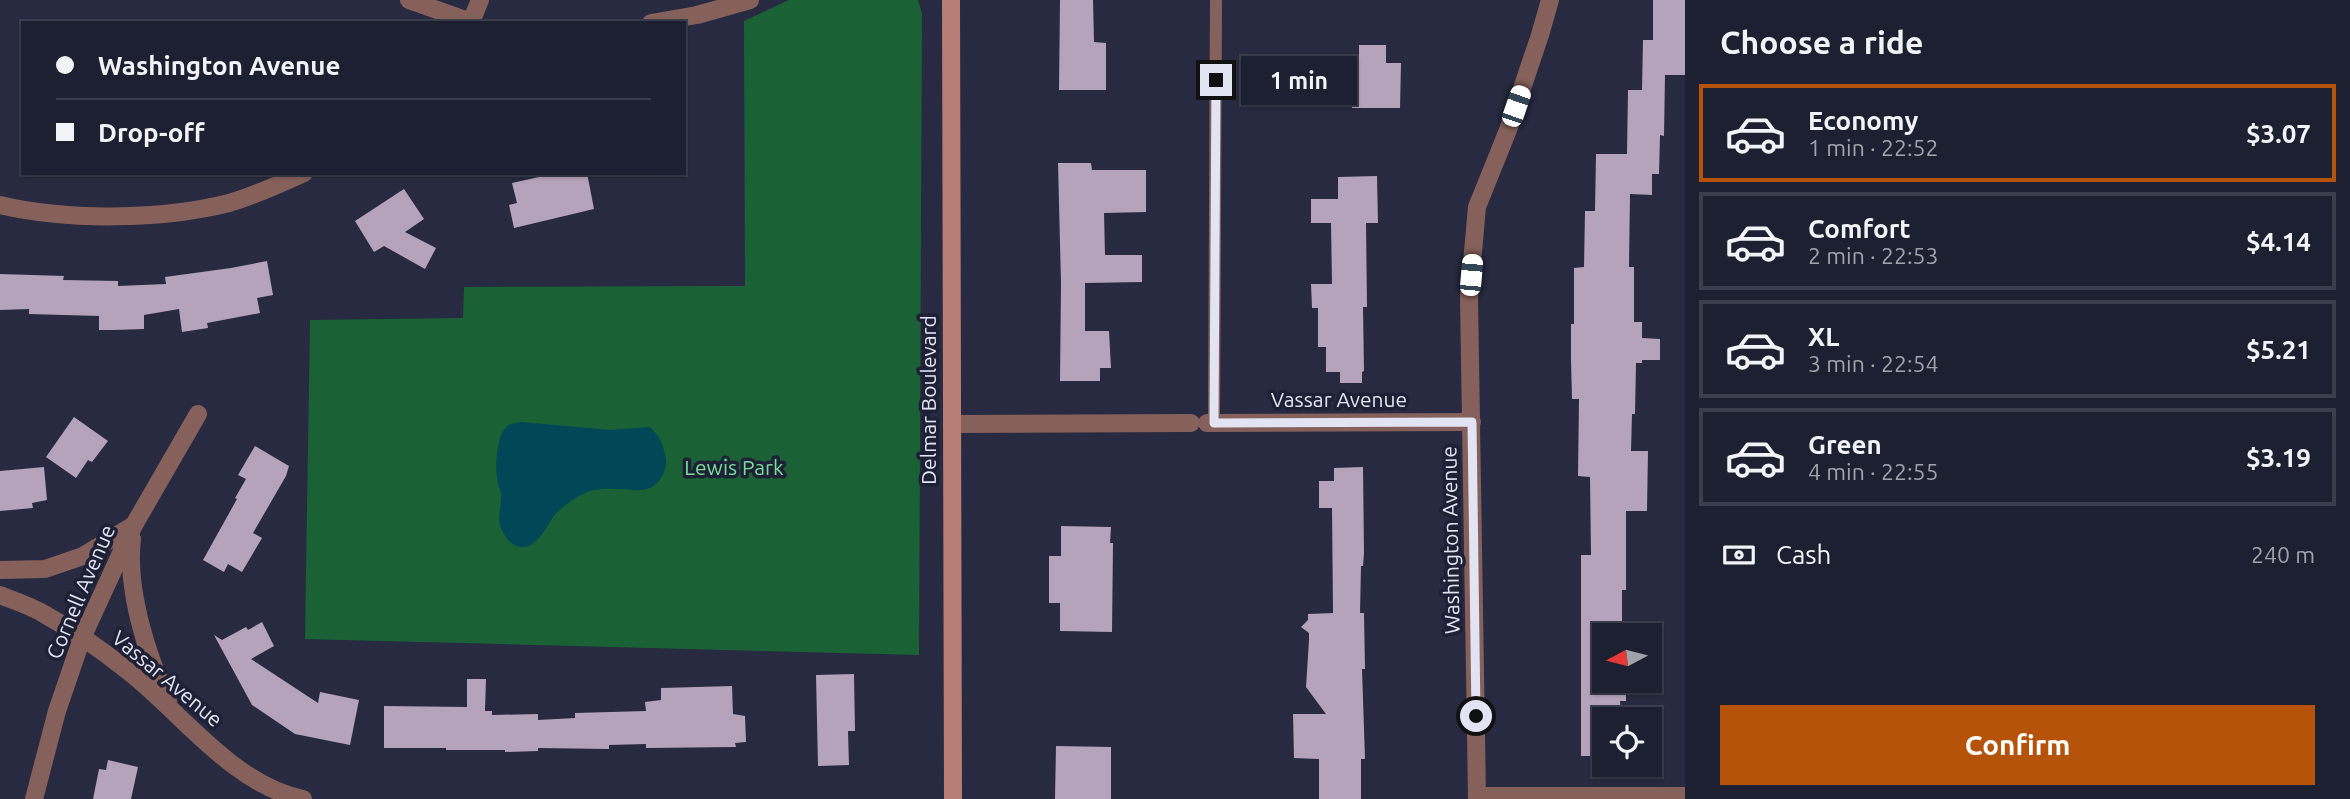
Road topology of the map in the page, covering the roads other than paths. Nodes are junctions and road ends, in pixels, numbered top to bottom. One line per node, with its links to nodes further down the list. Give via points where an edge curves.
1 (409, 0): 8 (street)
2 (480, 0): 9 (street)
3 (750, 0): 7 (street)
4 (951, 0): 16 (main road, Delmar Boulevard)
5 (1216, 0): 15 (lane)
6 (1550, 0): 14 (street, Washington Avenue, via 1508,130 1477,207 1469,297)
7 (702, 7): 10 (street)
8 (467, 21)
9 (473, 21)
10 (657, 21)
11 (299, 175): 12 (street, via 230,202 169,214 85,216)
12 (0, 205)
13 (198, 414): 17 (street, Cornell Avenue)
14 (1472, 422): 15 (street, Vassar Avenue); 23 (street, Washington Avenue)
15 (1204, 423): 16 (street, Vassar Avenue)
16 (952, 424): 26 (main road, Delmar Boulevard)
17 (134, 525): 18 (street, via 83,556 45,569); 20 (street, Cornell Avenue); 21 (street, via 130,555 140,620 151,663)
18 (0, 570)
19 (0, 595): 20 (street, Vassar Avenue, via 43,612)
20 (82, 638): 21 (street, Vassar Avenue); 24 (street, Cornell Avenue)
21 (170, 706): 25 (street, Vassar Avenue, via 255,780)
22 (1685, 796): 23 (street)
23 (1477, 797)
24 (34, 799)
25 (303, 799)
26 (953, 799)

